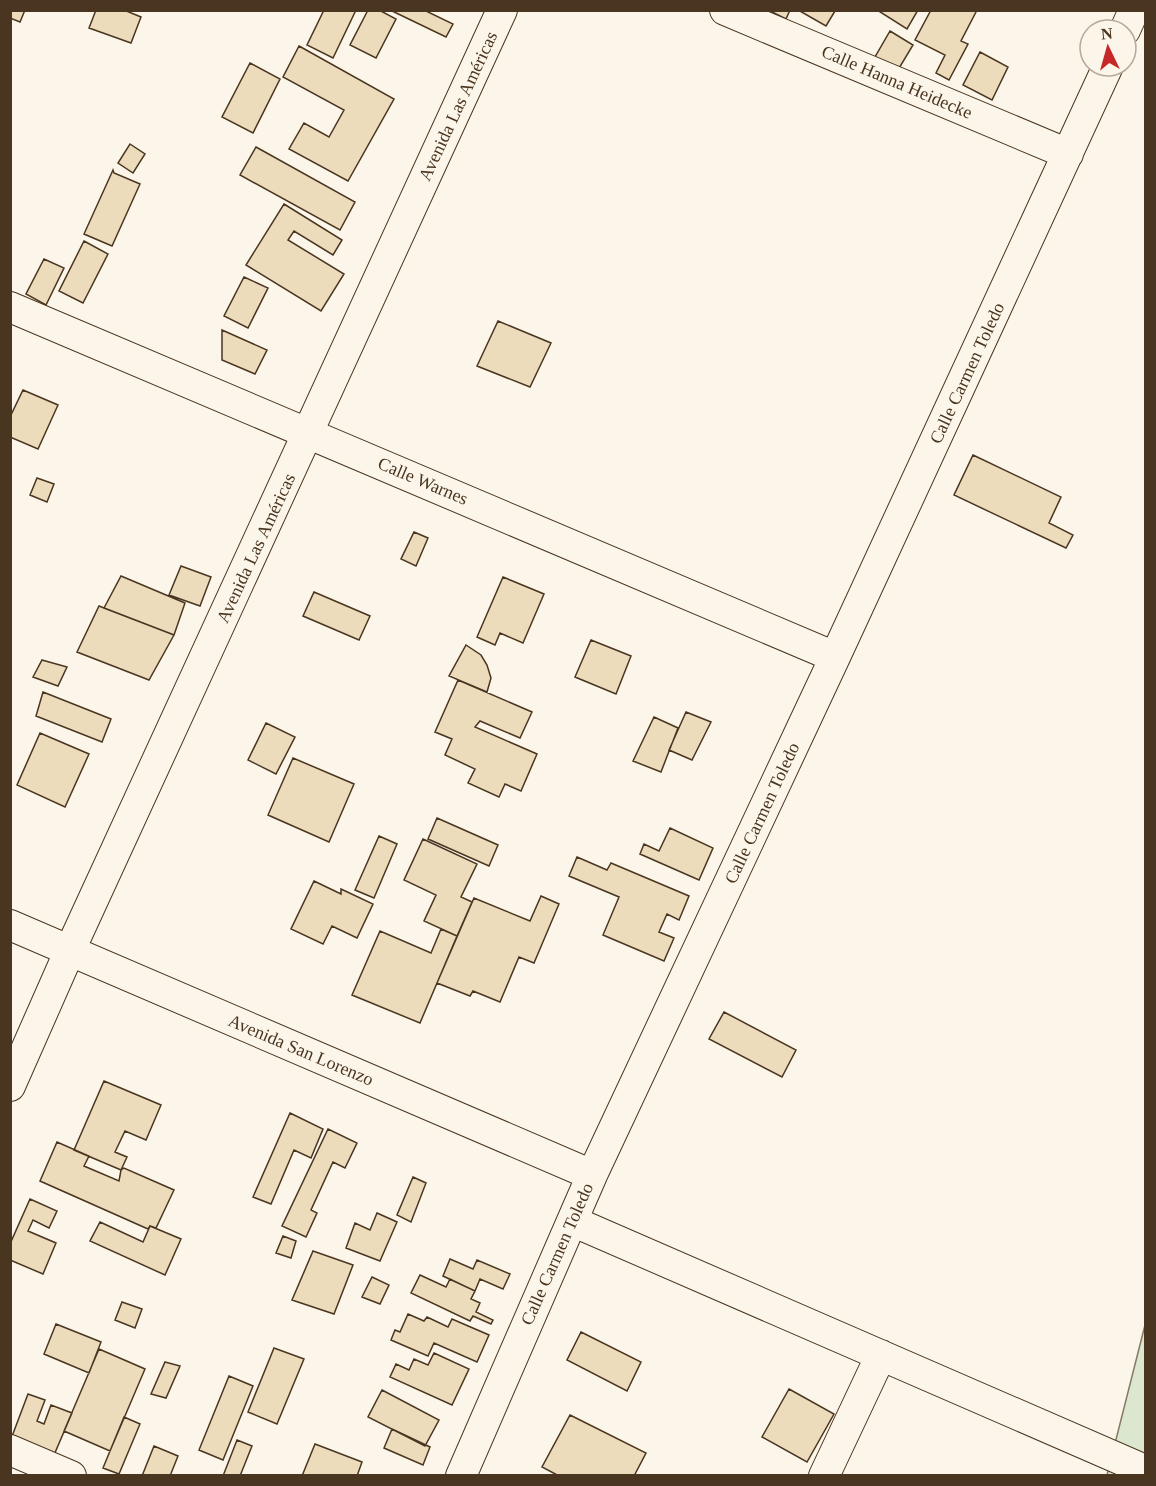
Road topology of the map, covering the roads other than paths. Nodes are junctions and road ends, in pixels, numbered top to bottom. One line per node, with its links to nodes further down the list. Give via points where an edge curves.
1 (502, 10): 6 (street, Avenida Las Américas)
2 (725, 10): 4 (street, Calle Hanna Heidecke)
3 (1103, 78): 4 (street, Calle Carmen Toledo)
4 (1068, 154): 7 (street, Calle Carmen Toledo)
5 (10, 307): 6 (street, Calle Warnes)
6 (309, 433): 7 (street, Calle Warnes); 9 (street, Avenida Las Américas)
7 (835, 657): 11 (street, Calle Carmen Toledo)
8 (10, 924): 9 (street, Avenida San Lorenzo)
9 (70, 950): 10 (street, Avenida Las Américas); 11 (street, Avenida San Lorenzo)
10 (10, 1086)
11 (592, 1175): 12 (street, Calle Carmen Toledo)
12 (572, 1221): 13 (street); 17 (street, Calle Carmen Toledo)
13 (881, 1355): 15 (street, via 1138,1467); 18 (street)
14 (10, 1450): 16 (street)
15 (1146, 1474)
16 (71, 1476)
17 (461, 1476)
18 (824, 1476)

